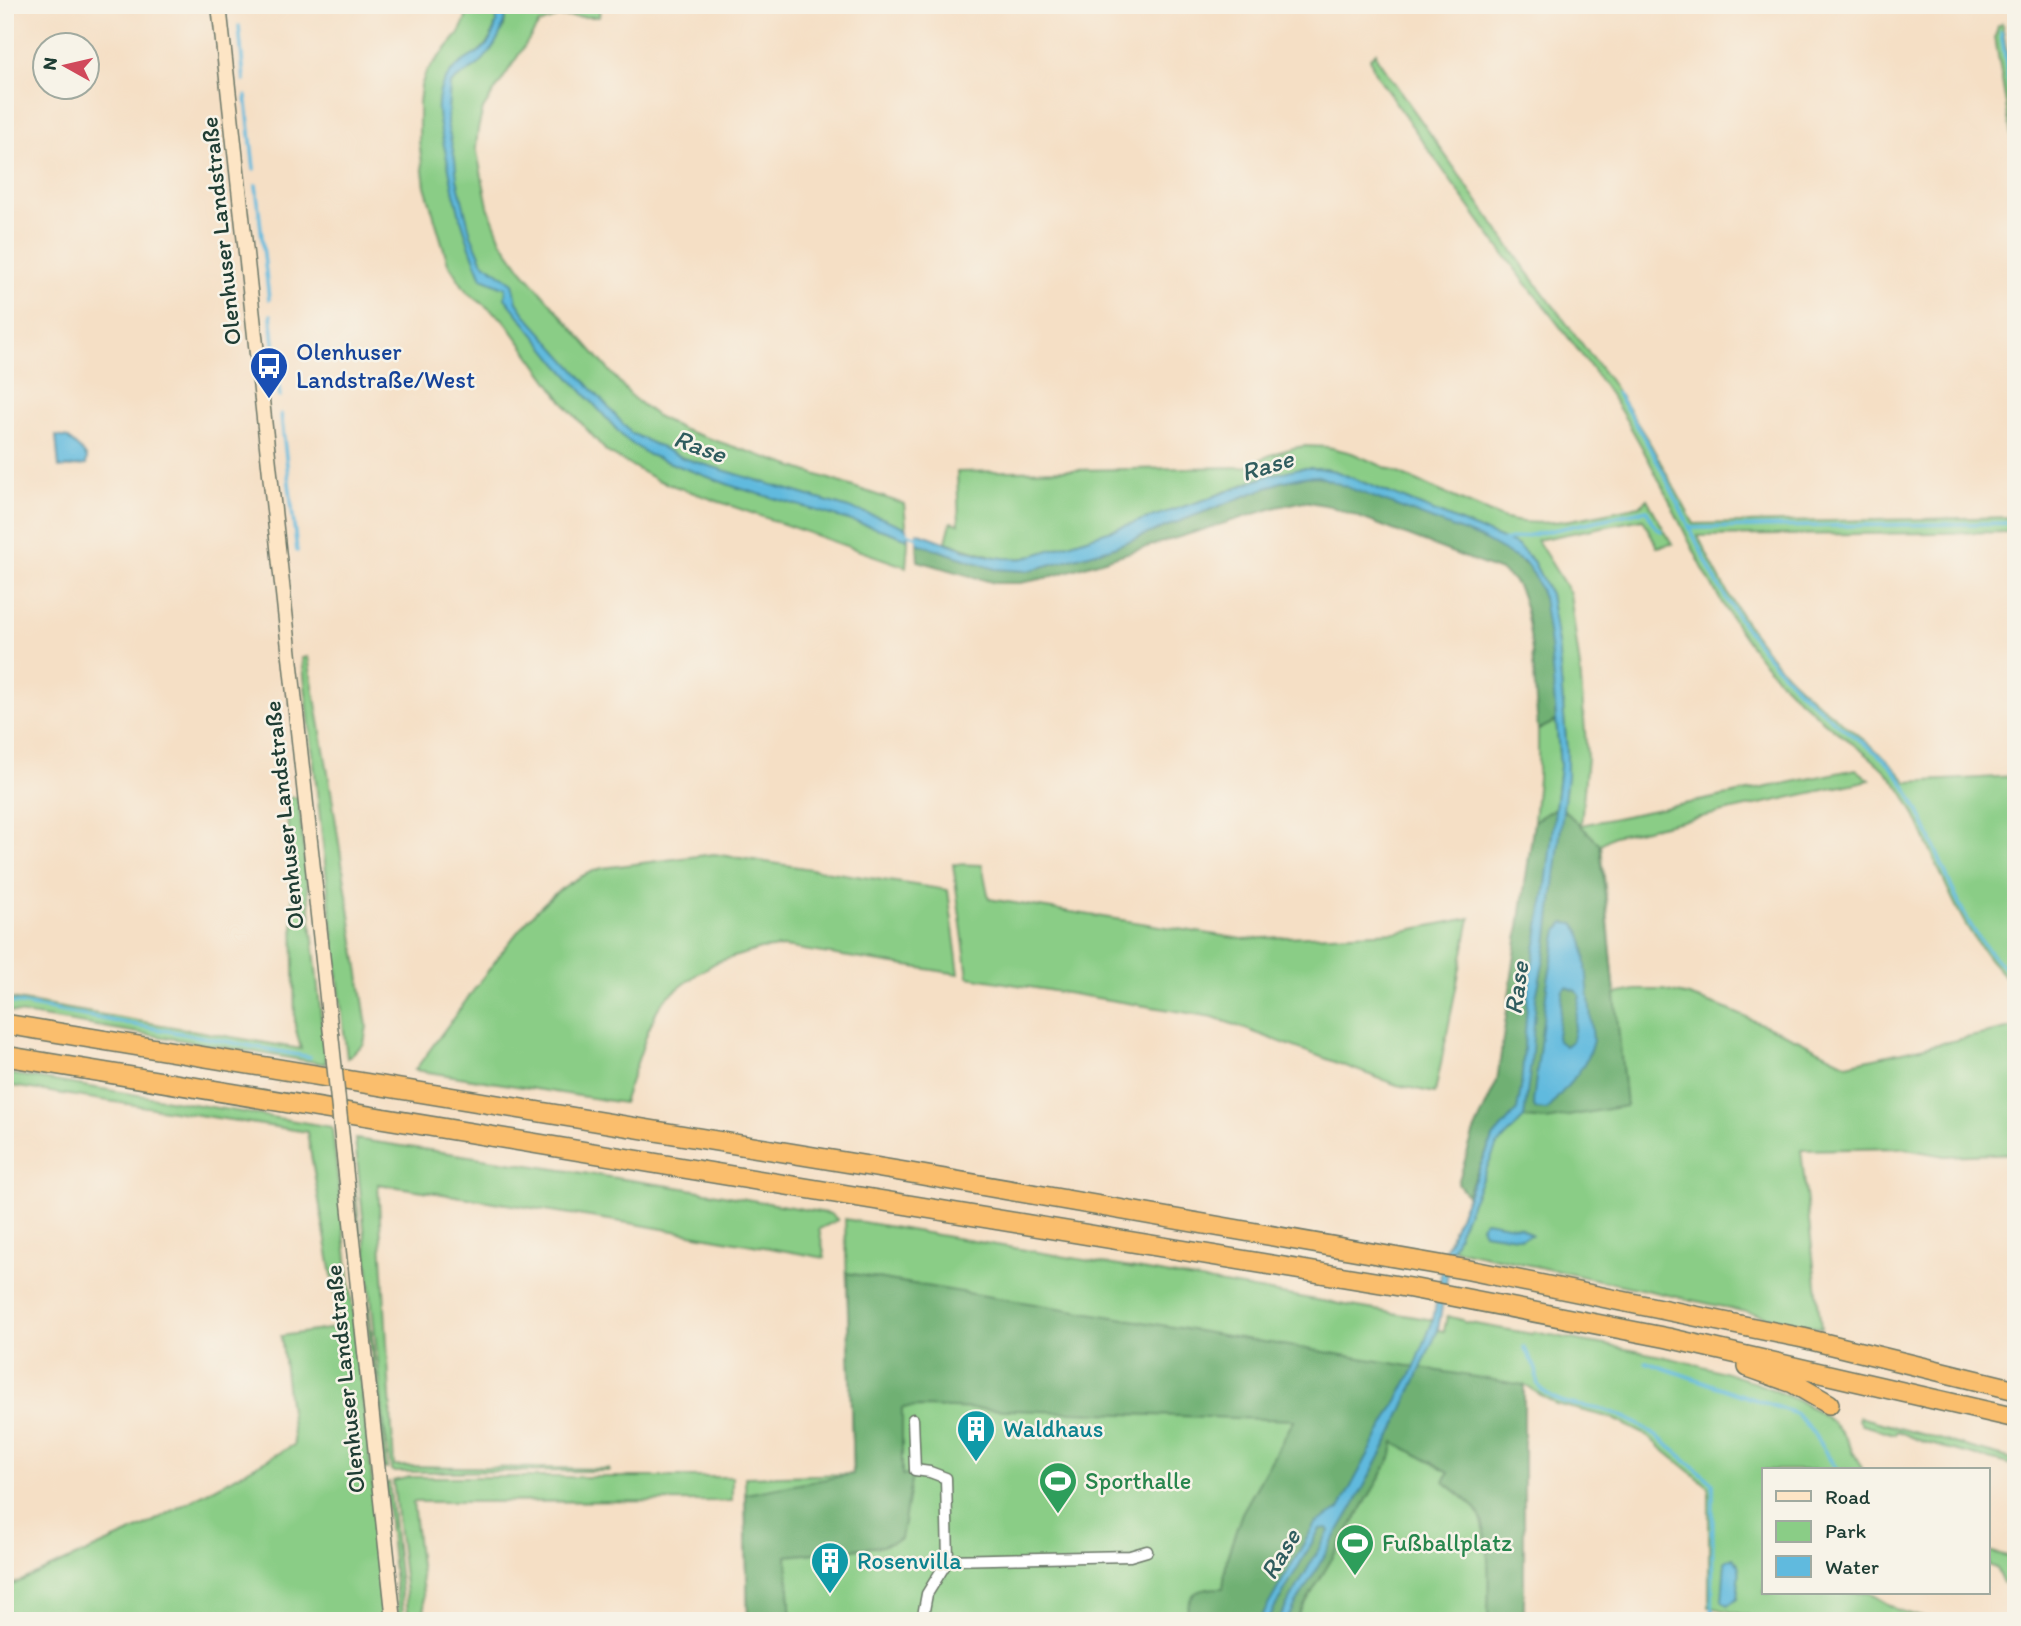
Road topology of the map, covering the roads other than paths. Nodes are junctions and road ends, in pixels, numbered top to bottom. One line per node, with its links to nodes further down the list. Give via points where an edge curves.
1 (219, 5): 11 (street, Olenhuser Landstraße, bridge)
2 (5, 1024): 5 (highway, via 1469,1270 1856,1350)
3 (5, 1056): 4 (highway, via 1411,1288)
4 (1668, 1338): 6 (highway, via 1793,1383); 7 (highway)
5 (2016, 1390)
6 (1829, 1404)
7 (2016, 1418)
8 (913, 1419): 10 (street, via 915,1471 946,1478)
9 (1147, 1551): 10 (street, via 1130,1556)
10 (948, 1560): 12 (street, via 927,1594)
11 (394, 1621)
12 (922, 1621)

